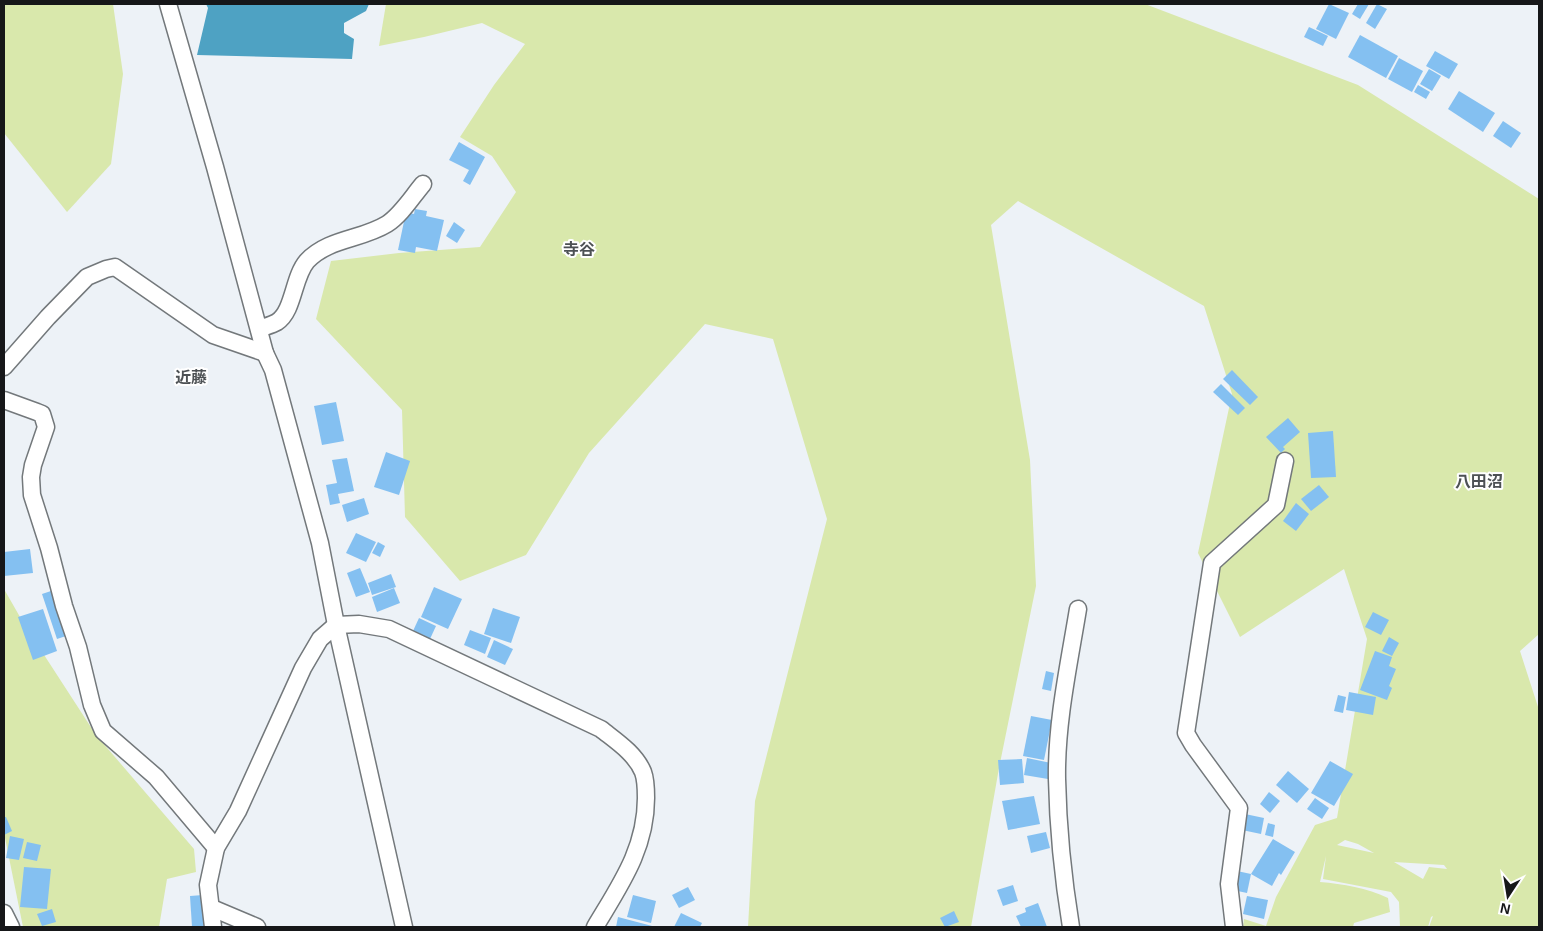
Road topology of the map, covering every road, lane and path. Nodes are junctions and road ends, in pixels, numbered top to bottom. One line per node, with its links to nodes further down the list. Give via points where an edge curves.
1 (168, 4): 3 (street)
2 (423, 184): 3 (street, via 388,223 319,250 306,262 298,276 288,308 278,322)
3 (259, 329): 4 (street)
4 (265, 353): 5 (street, via 213,335 115,268 87,277); 9 (street, via 273,370 320,543)
5 (4, 367)
6 (4, 400): 10 (street, via 38,412 45,420 46,427 32,471 32,495 102,731 156,777)
7 (1285, 461): 19 (street, via 1276,505 1212,563 1186,733 1239,808 1229,884)
8 (1078, 609): 18 (street, via 1061,711 1057,778 1062,874)
9 (336, 625): 10 (street, via 320,639 303,668 238,811); 16 (street); 17 (street, via 358,624 389,629 600,729 630,752 643,771 646,815 631,865)
10 (216, 848): 11 (street, via 208,885)
11 (212, 908): 14 (street); 15 (street)
12 (4, 913): 13 (street)
13 (11, 927)
14 (213, 927)
15 (257, 927)
16 (404, 927)
17 (595, 927)
18 (1071, 927)
19 (1234, 927)

